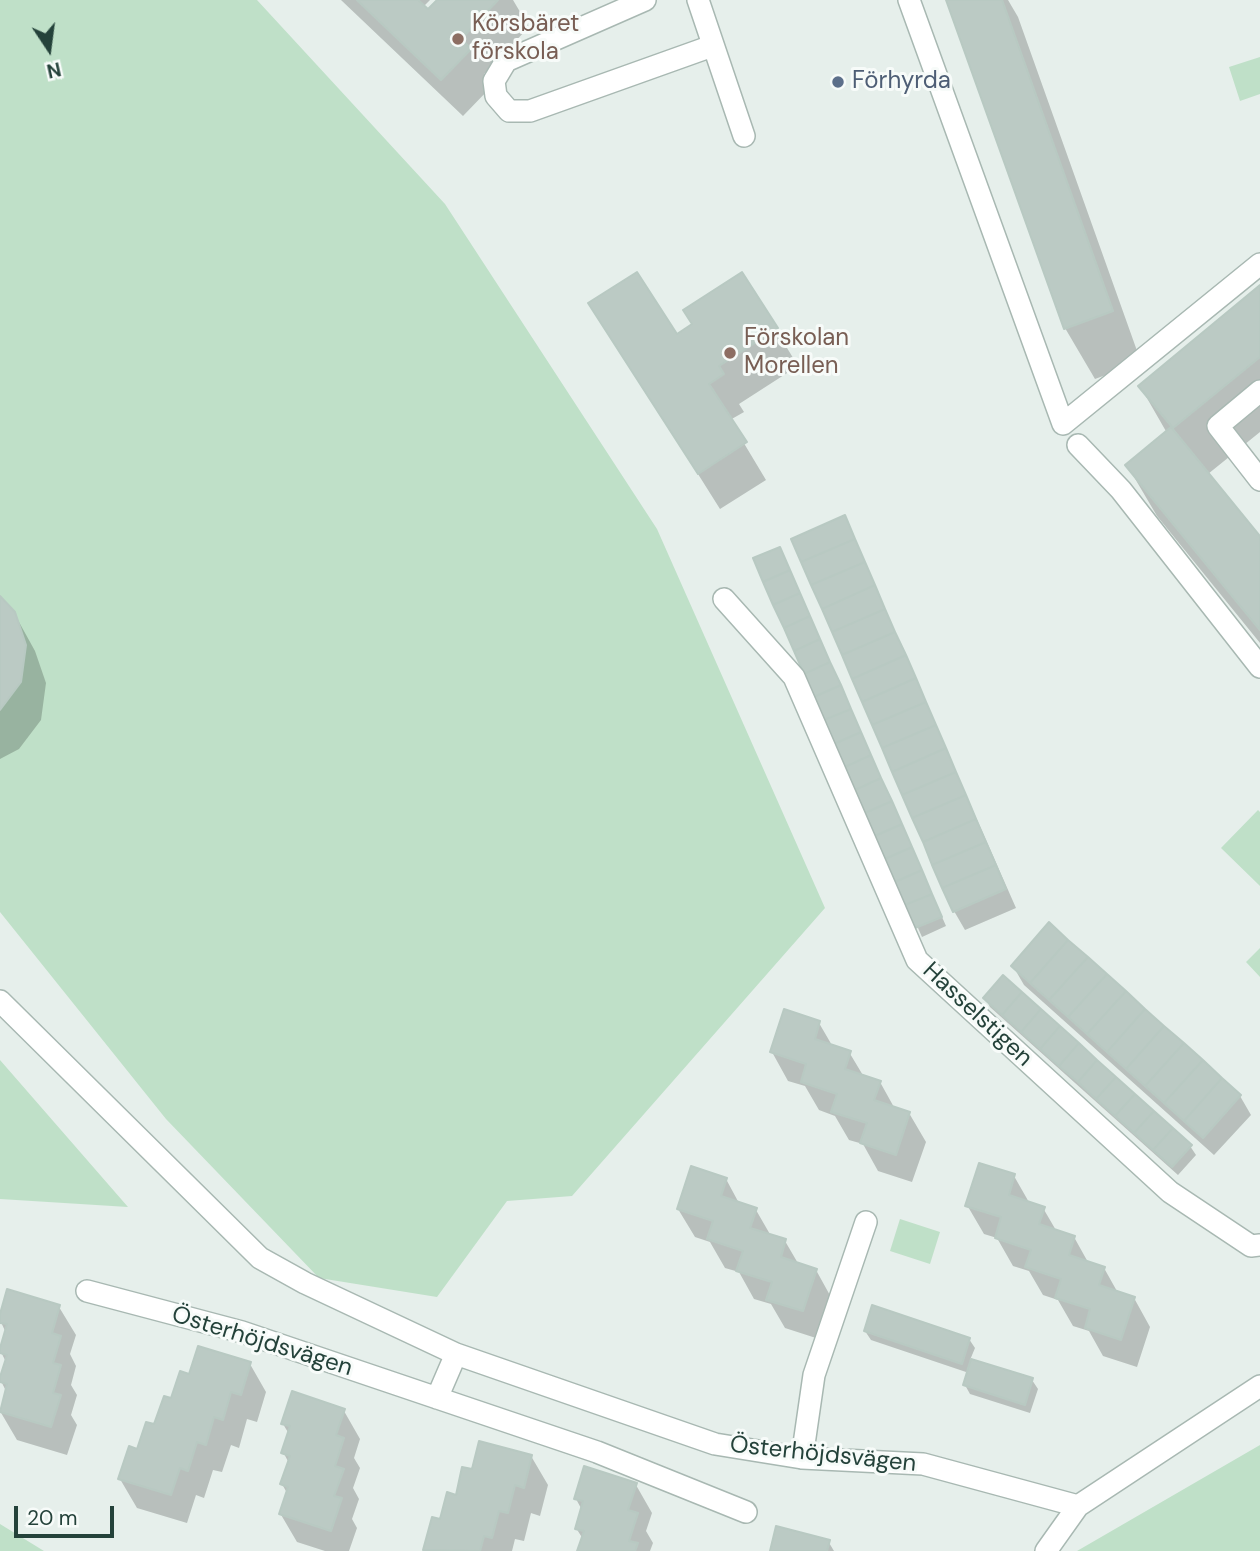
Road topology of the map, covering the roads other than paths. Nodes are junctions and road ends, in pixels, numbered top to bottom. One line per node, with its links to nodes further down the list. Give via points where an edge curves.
1 (645, 0): 4 (street, via 506,61 494,81 496,96 509,111 530,111)
2 (698, 0): 4 (street)
3 (909, 0): 6 (street, via 1063,424)
4 (712, 46): 5 (street)
5 (744, 136)
6 (1260, 264)
7 (1260, 391): 9 (street, via 1218,426)
8 (1078, 445): 11 (street, via 1121,489)
9 (1260, 480)
10 (724, 599): 14 (street, Hasselstigen, via 794,677 917,960 1170,1192 1251,1246)
11 (1260, 667)
12 (0, 1001): 16 (street, Österhöjdsvägen, via 260,1258)
13 (866, 1222): 19 (street, via 814,1375)
14 (1260, 1245)
15 (87, 1291): 18 (street, Österhöjdsvägen, via 242,1332)
16 (456, 1354): 18 (street); 19 (street, Österhöjdsvägen, via 715,1444)
17 (1260, 1386): 20 (street)
18 (437, 1398): 21 (street, Österhöjdsvägen, via 597,1452)
19 (802, 1458): 20 (street, Österhöjdsvägen, via 923,1464)
20 (1078, 1506): 22 (street)
21 (746, 1512)
22 (1046, 1551)

